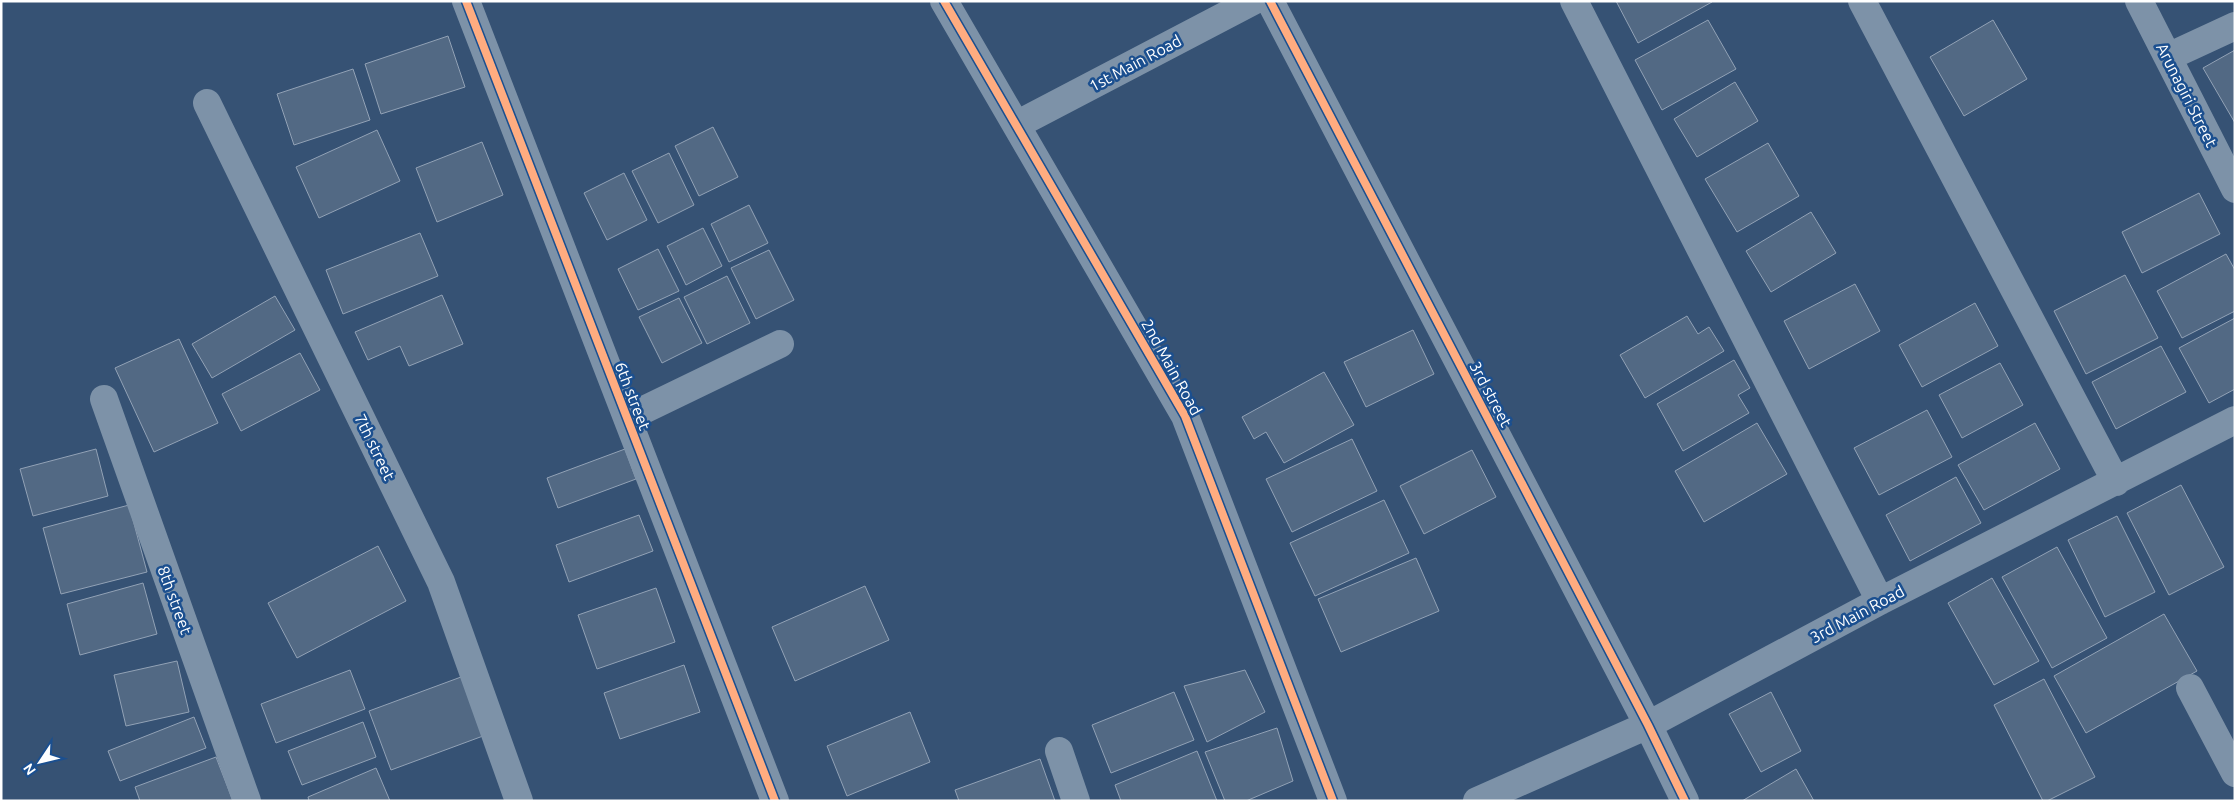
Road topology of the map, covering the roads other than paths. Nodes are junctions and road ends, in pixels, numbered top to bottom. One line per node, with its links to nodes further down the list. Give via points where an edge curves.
1 (466, 1): 15 (street, 6th street)
2 (944, 1): 11 (street, 2nd Main Road)
3 (1253, 1): 11 (street, 1st Main Road)
4 (1270, 1): 20 (street, 3rd street)
5 (1574, 1): 18 (street)
6 (1862, 1): 17 (street)
7 (2139, 1): 9 (street, Arunagiri Street)
8 (2235, 26): 9 (street)
9 (2168, 57): 12 (street, Arunagiri Street)
10 (207, 102): 24 (street, 7th street, via 441,582)
11 (1016, 126): 27 (street, 2nd Main Road, via 1185,416)
12 (2235, 189)
13 (780, 344): 15 (street)
14 (104, 399): 23 (street, 8th street)
15 (627, 418): 25 (street, 6th street)
16 (2235, 420): 17 (street, 3rd Main Road)
17 (2116, 482): 18 (street, 3rd Main Road)
18 (1880, 601): 20 (street, 3rd Main Road)
19 (2190, 688): 22 (street)
20 (1648, 725): 28 (street, 3rd Main Road); 29 (street, 3rd street)
21 (1059, 750): 26 (street)
22 (2235, 773)
23 (247, 801)
24 (519, 801)
25 (775, 801)
26 (1076, 801)
27 (1333, 801)
28 (1477, 801)
29 (1685, 801)

